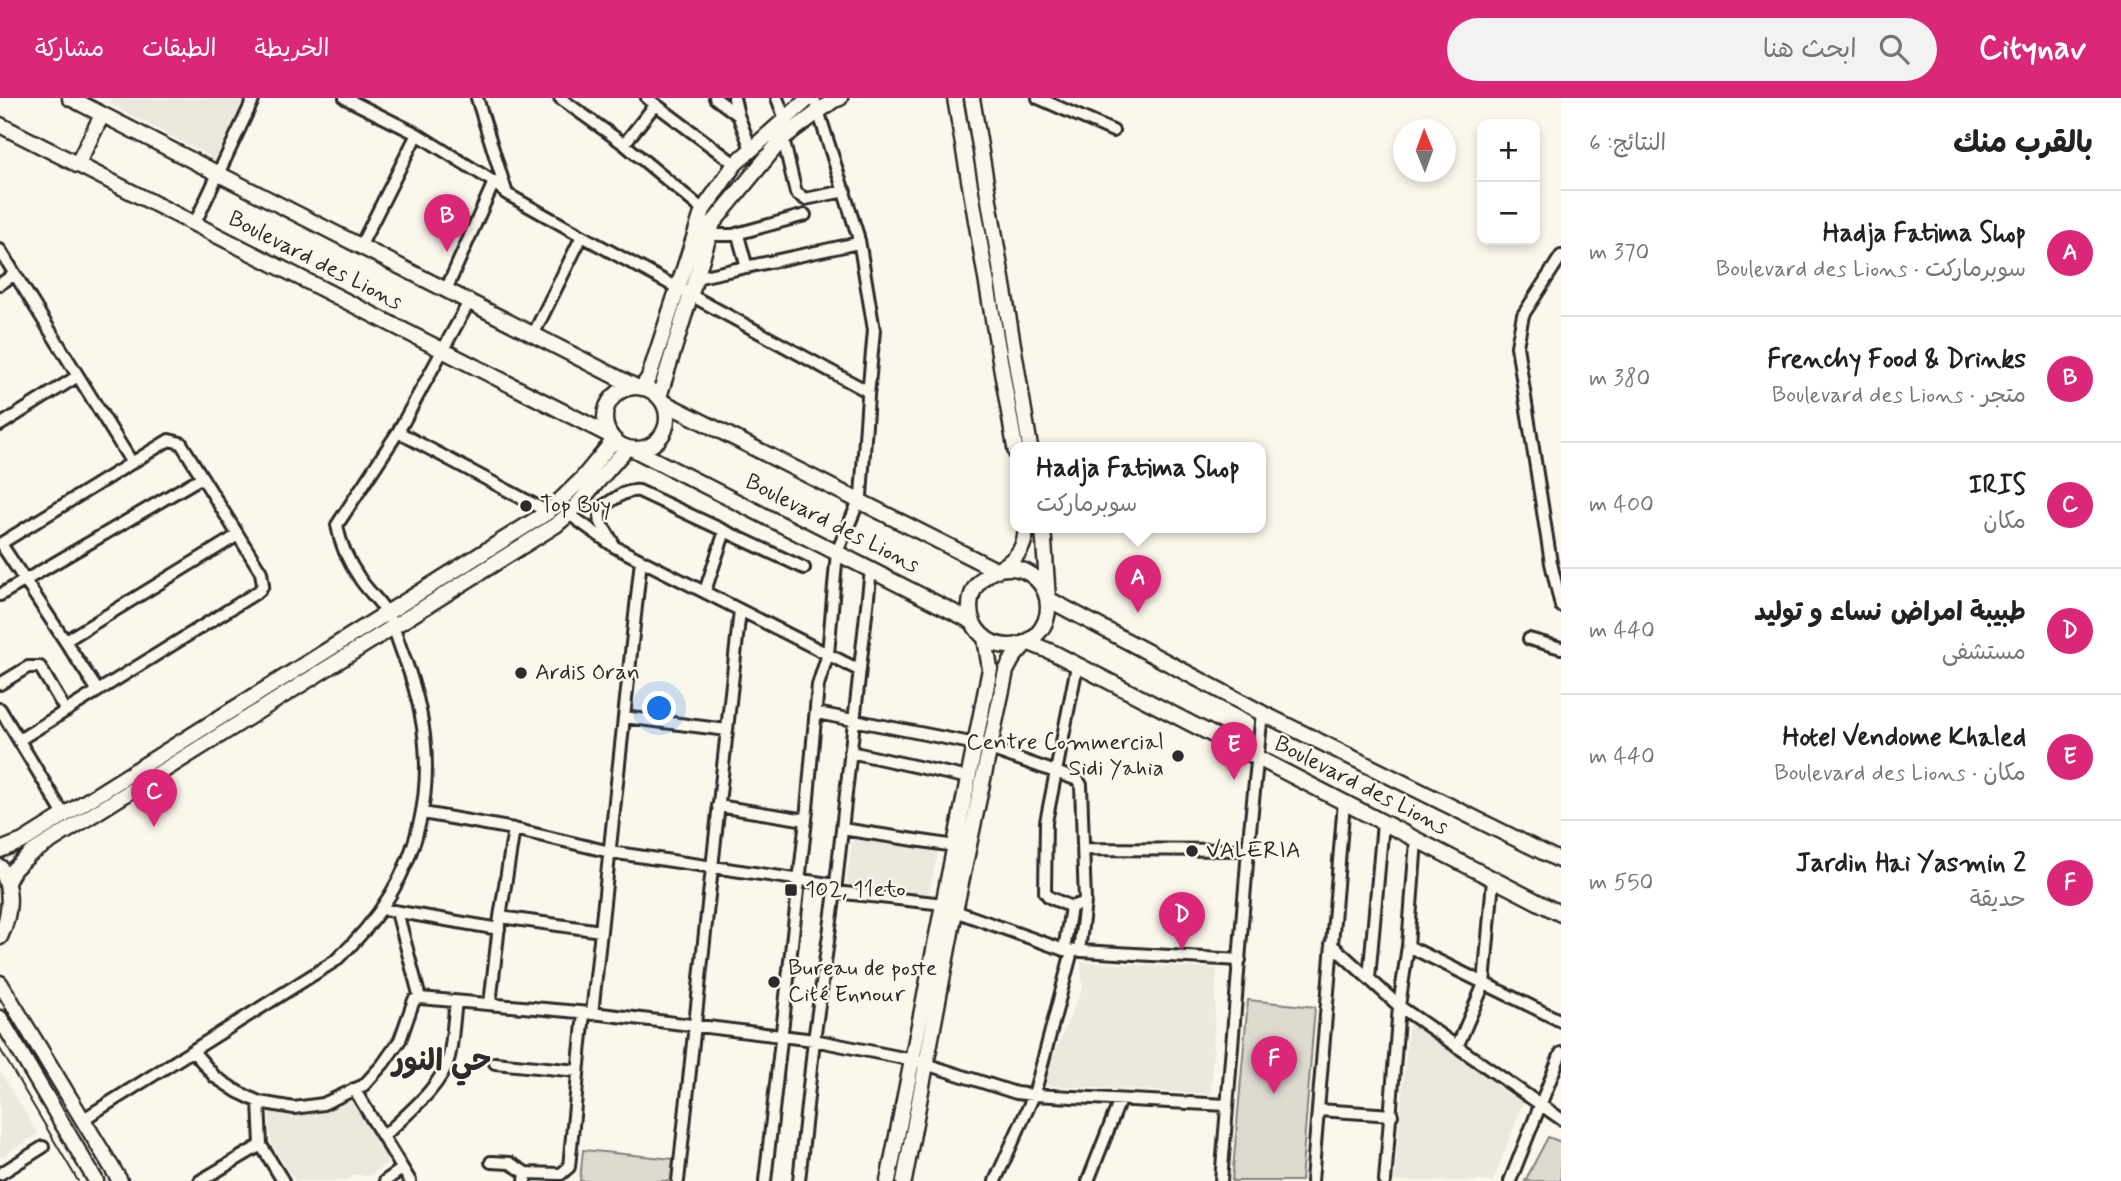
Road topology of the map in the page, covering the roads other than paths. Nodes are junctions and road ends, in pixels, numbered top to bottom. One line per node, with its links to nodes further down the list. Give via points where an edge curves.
1 (70, 98): 16 (main road, Boulevard des Lions)
2 (254, 98): 27 (street)
3 (345, 98): 21 (street)
4 (477, 98): 30 (street)
5 (560, 98): 23 (street)
6 (715, 98): 17 (street)
7 (734, 98): 17 (street)
8 (777, 98): 18 (street)
9 (809, 98): 18 (main road)
10 (841, 98): 15 (main road)
11 (955, 98): 57 (main road)
12 (972, 98): 58 (main road)
13 (1038, 98): 20 (street)
14 (651, 101): 23 (street); 25 (street)
15 (817, 105): 22 (main road); 29 (street)
16 (102, 115): 26 (main road); 27 (main road, Boulevard des Lions)
17 (738, 115): 24 (street)
18 (785, 119): 24 (main road)
19 (4, 131): 26 (main road, Boulevard des Lions)
20 (1113, 131)
21 (416, 134): 28 (street); 38 (street)
22 (783, 138): 29 (street, via 800,197); 35 (main road, via 713,223)
23 (624, 144): 31 (street)
24 (751, 149): 25 (main road)
25 (735, 164): 31 (main road)
26 (77, 165): 33 (main road, Boulevard des Lions)
27 (218, 174): 33 (street); 38 (main road, Boulevard des Lions)
28 (494, 182): 30 (street); 45 (street)
29 (845, 191): 37 (street)
30 (507, 194): 36 (street)
31 (703, 210): 46 (main road)
32 (805, 215): 34 (street)
33 (194, 225): 49 (main road, Boulevard des Lions)
34 (736, 234): 35 (street); 41 (street)
35 (709, 235): 43 (main road)
36 (582, 236): 46 (street); 48 (street)
37 (859, 240): 41 (street, via 856,245); 52 (street, via 874,330)
38 (360, 247): 45 (main road, Boulevard des Lions)
39 (0, 250): 42 (street)
40 (1561, 256): 73 (street, via 1523,315 1517,346)
41 (747, 268): 43 (street)
42 (15, 274): 44 (street); 50 (street)
43 (695, 278): 46 (main road)
44 (0, 284)
45 (446, 290): 47 (main road, Boulevard des Lions)
46 (683, 292): 51 (main road, via 649,377); 52 (street, via 863,388); 53 (main road)
47 (469, 302): 48 (main road, Boulevard des Lions); 49 (street)
48 (533, 335): 51 (main road, Boulevard des Lions)
49 (443, 352): 55 (street); 56 (main road, Boulevard des Lions)
50 (78, 376): 54 (street); 60 (street)
51 (639, 387): 53 (main road); 56 (main road, via 624,390 610,401 605,419)
52 (868, 396): 62 (street)
53 (661, 400): 59 (main road, via 667,418 663,435 650,446); 62 (main road, Boulevard des Lions)
54 (0, 425)
55 (398, 432): 63 (street); 83 (street, via 337,525 339,540 359,579)
56 (612, 438): 59 (main road); 63 (main road, via 587,474)
57 (1014, 442)
58 (1029, 442)
59 (630, 448): 64 (main road); 71 (main road, Boulevard des Lions)
60 (132, 463): 61 (street, via 176,440); 69 (street)
61 (202, 477): 68 (street); 77 (street)
62 (860, 503): 71 (street); 75 (main road, Boulevard des Lions)
63 (548, 512): 83 (main road)
64 (569, 514): 70 (street); 85 (main road)
65 (725, 531): 70 (street, via 633,490 600,508 600,521); 74 (street); 78 (street)
66 (1025, 533): 75 (main road, via 1015,560)
67 (1043, 533): 80 (main road)
68 (238, 535): 88 (street); 95 (street, via 261,572 260,591)
69 (1, 544): 77 (street)
70 (615, 547): 72 (street)
71 (836, 552): 76 (main road, Boulevard des Lions); 91 (street)
72 (641, 560): 78 (street); 100 (street)
73 (1557, 567): 81 (street)
74 (804, 568)
75 (999, 569): 80 (main road, via 1018,569 1034,576); 84 (main road, via 982,578 972,594)
76 (871, 570): 84 (main road, Boulevard des Lions); 93 (street)
77 (25, 580): 79 (street); 88 (street)
78 (705, 591): 82 (street)
79 (0, 595)
80 (1048, 599): 89 (main road, via 1045,624); 99 (main road, Boulevard des Lions)
81 (1561, 606)
82 (740, 610): 91 (street); 102 (street)
83 (387, 612): 85 (street); 112 (main road)
84 (973, 622): 86 (main road)
85 (392, 628): 111 (street, via 421,710 426,760); 128 (main road, via 30,854)
86 (985, 638): 89 (main road, via 1005,646); 104 (main road, via 990,669)
87 (1529, 639): 90 (street)
88 (65, 641): 95 (street)
89 (1027, 642): 92 (main road, Boulevard des Lions); 104 (main road, via 1006,671)
90 (1561, 648)
91 (828, 654): 93 (street); 98 (street, via 818,685)
92 (1077, 666): 106 (main road, Boulevard des Lions); 107 (street)
93 (859, 670): 101 (street)
94 (0, 684): 97 (street, via 28,667 40,667)
95 (98, 691): 97 (street)
96 (0, 709): 103 (street)
97 (66, 711): 103 (street)
98 (817, 713): 101 (street); 113 (street)
99 (1262, 713): 106 (street); 123 (main road, Boulevard des Lions)
100 (624, 717): 102 (street); 122 (street)
101 (853, 721): 104 (street); 105 (street)
102 (727, 730): 110 (street)
103 (19, 740): 112 (street)
104 (983, 747): 107 (street); 108 (main road); 132 (main road)
105 (850, 752): 108 (street); 115 (street)
106 (1257, 759): 109 (main road, Boulevard des Lions); 121 (street)
107 (1058, 773): 119 (street, via 1081,785); 131 (street, via 1046,822 1045,892)
108 (970, 778): 118 (main road)
109 (1344, 802): 114 (main road, Boulevard des Lions); 139 (street)
110 (718, 806): 113 (street); 125 (street)
111 (423, 813): 116 (street); 133 (street, via 410,857)
112 (64, 815): 120 (main road)
113 (806, 820): 126 (street)
114 (1383, 823): 117 (main road, Boulevard des Lions); 143 (street)
115 (842, 829): 118 (street); 129 (street)
116 (514, 830): 122 (street); 136 (street)
117 (1416, 841): 127 (main road, Boulevard des Lions); 140 (street)
118 (956, 846): 132 (main road)
119 (1083, 849): 121 (street); 130 (street)
120 (0, 850)
121 (1248, 850): 142 (street)
122 (610, 852): 125 (street); 137 (street)
123 (1561, 861)
124 (0, 867): 128 (main road)
125 (711, 868): 126 (street); 153 (street)
126 (800, 879): 129 (street); 154 (street)
127 (1493, 880): 135 (main road, Boulevard des Lions); 145 (street)
128 (7, 882): 138 (main road, via 9,915)
129 (835, 888): 132 (street); 155 (street)
130 (1085, 902): 131 (street); 141 (street)
131 (1071, 907): 141 (street)
132 (950, 908): 141 (street); 159 (main road)
133 (382, 909): 134 (street); 157 (street, via 335,961)
134 (397, 912): 136 (street); 146 (street)
135 (1561, 914)
136 (499, 923): 137 (street); 148 (street)
137 (601, 931): 150 (street)
138 (0, 937)
139 (1331, 944): 143 (street); 168 (street)
140 (1408, 946): 145 (street); 149 (street)
141 (1072, 950): 142 (street); 163 (street)
142 (1240, 960): 167 (street)
143 (1369, 978): 149 (street)
144 (0, 983): 171 (main road)
145 (1484, 984): 152 (street); 156 (street)
146 (420, 998): 147 (street); 162 (street, via 414,1000 400,1040 383,1065)
147 (456, 1003): 148 (street); 172 (street, via 449,1060 439,1079)
148 (490, 1004): 150 (street)
149 (1399, 1006): 156 (street); 169 (street)
150 (588, 1013): 153 (street); 161 (street)
151 (0, 1018): 179 (main road)
152 (1561, 1021)
153 (694, 1025): 154 (street); 185 (street)
154 (780, 1035): 155 (street); 186 (street)
155 (814, 1040): 159 (street); 187 (street)
156 (1457, 1047): 166 (street)
157 (193, 1051): 165 (street, via 215,1077); 171 (street)
158 (1561, 1053): 166 (street)
159 (919, 1062): 163 (street); 188 (main road); 189 (main road)
160 (495, 1063): 161 (street)
161 (578, 1071): 178 (street, via 569,1167 561,1174)
162 (354, 1089): 165 (street, via 323,1104 294,1108); 172 (street)
163 (1034, 1095): 164 (street); 190 (street)
164 (1120, 1100): 167 (street); 191 (street)
165 (259, 1102): 173 (street)
166 (1540, 1103): 170 (street); 195 (street)
167 (1227, 1105): 192 (street)
168 (1319, 1110): 169 (street); 193 (street)
169 (1392, 1115): 194 (street)
170 (1561, 1119)
171 (82, 1120): 180 (main road)
172 (384, 1136): 176 (street)
173 (261, 1145): 181 (street); 182 (street)
174 (43, 1147): 177 (street)
175 (491, 1162): 178 (street, via 510,1163)
176 (402, 1169): 183 (street); 184 (street)
177 (0, 1174)
178 (526, 1177)
179 (96, 1181)
180 (120, 1181)
181 (200, 1181)
182 (283, 1181)
183 (384, 1181)
184 (410, 1181)
185 (678, 1181)
186 (765, 1181)
187 (799, 1181)
188 (888, 1181)
189 (904, 1181)
190 (995, 1181)
191 (1088, 1181)
192 (1221, 1181)
193 (1312, 1181)
194 (1385, 1181)
195 (1510, 1181)

